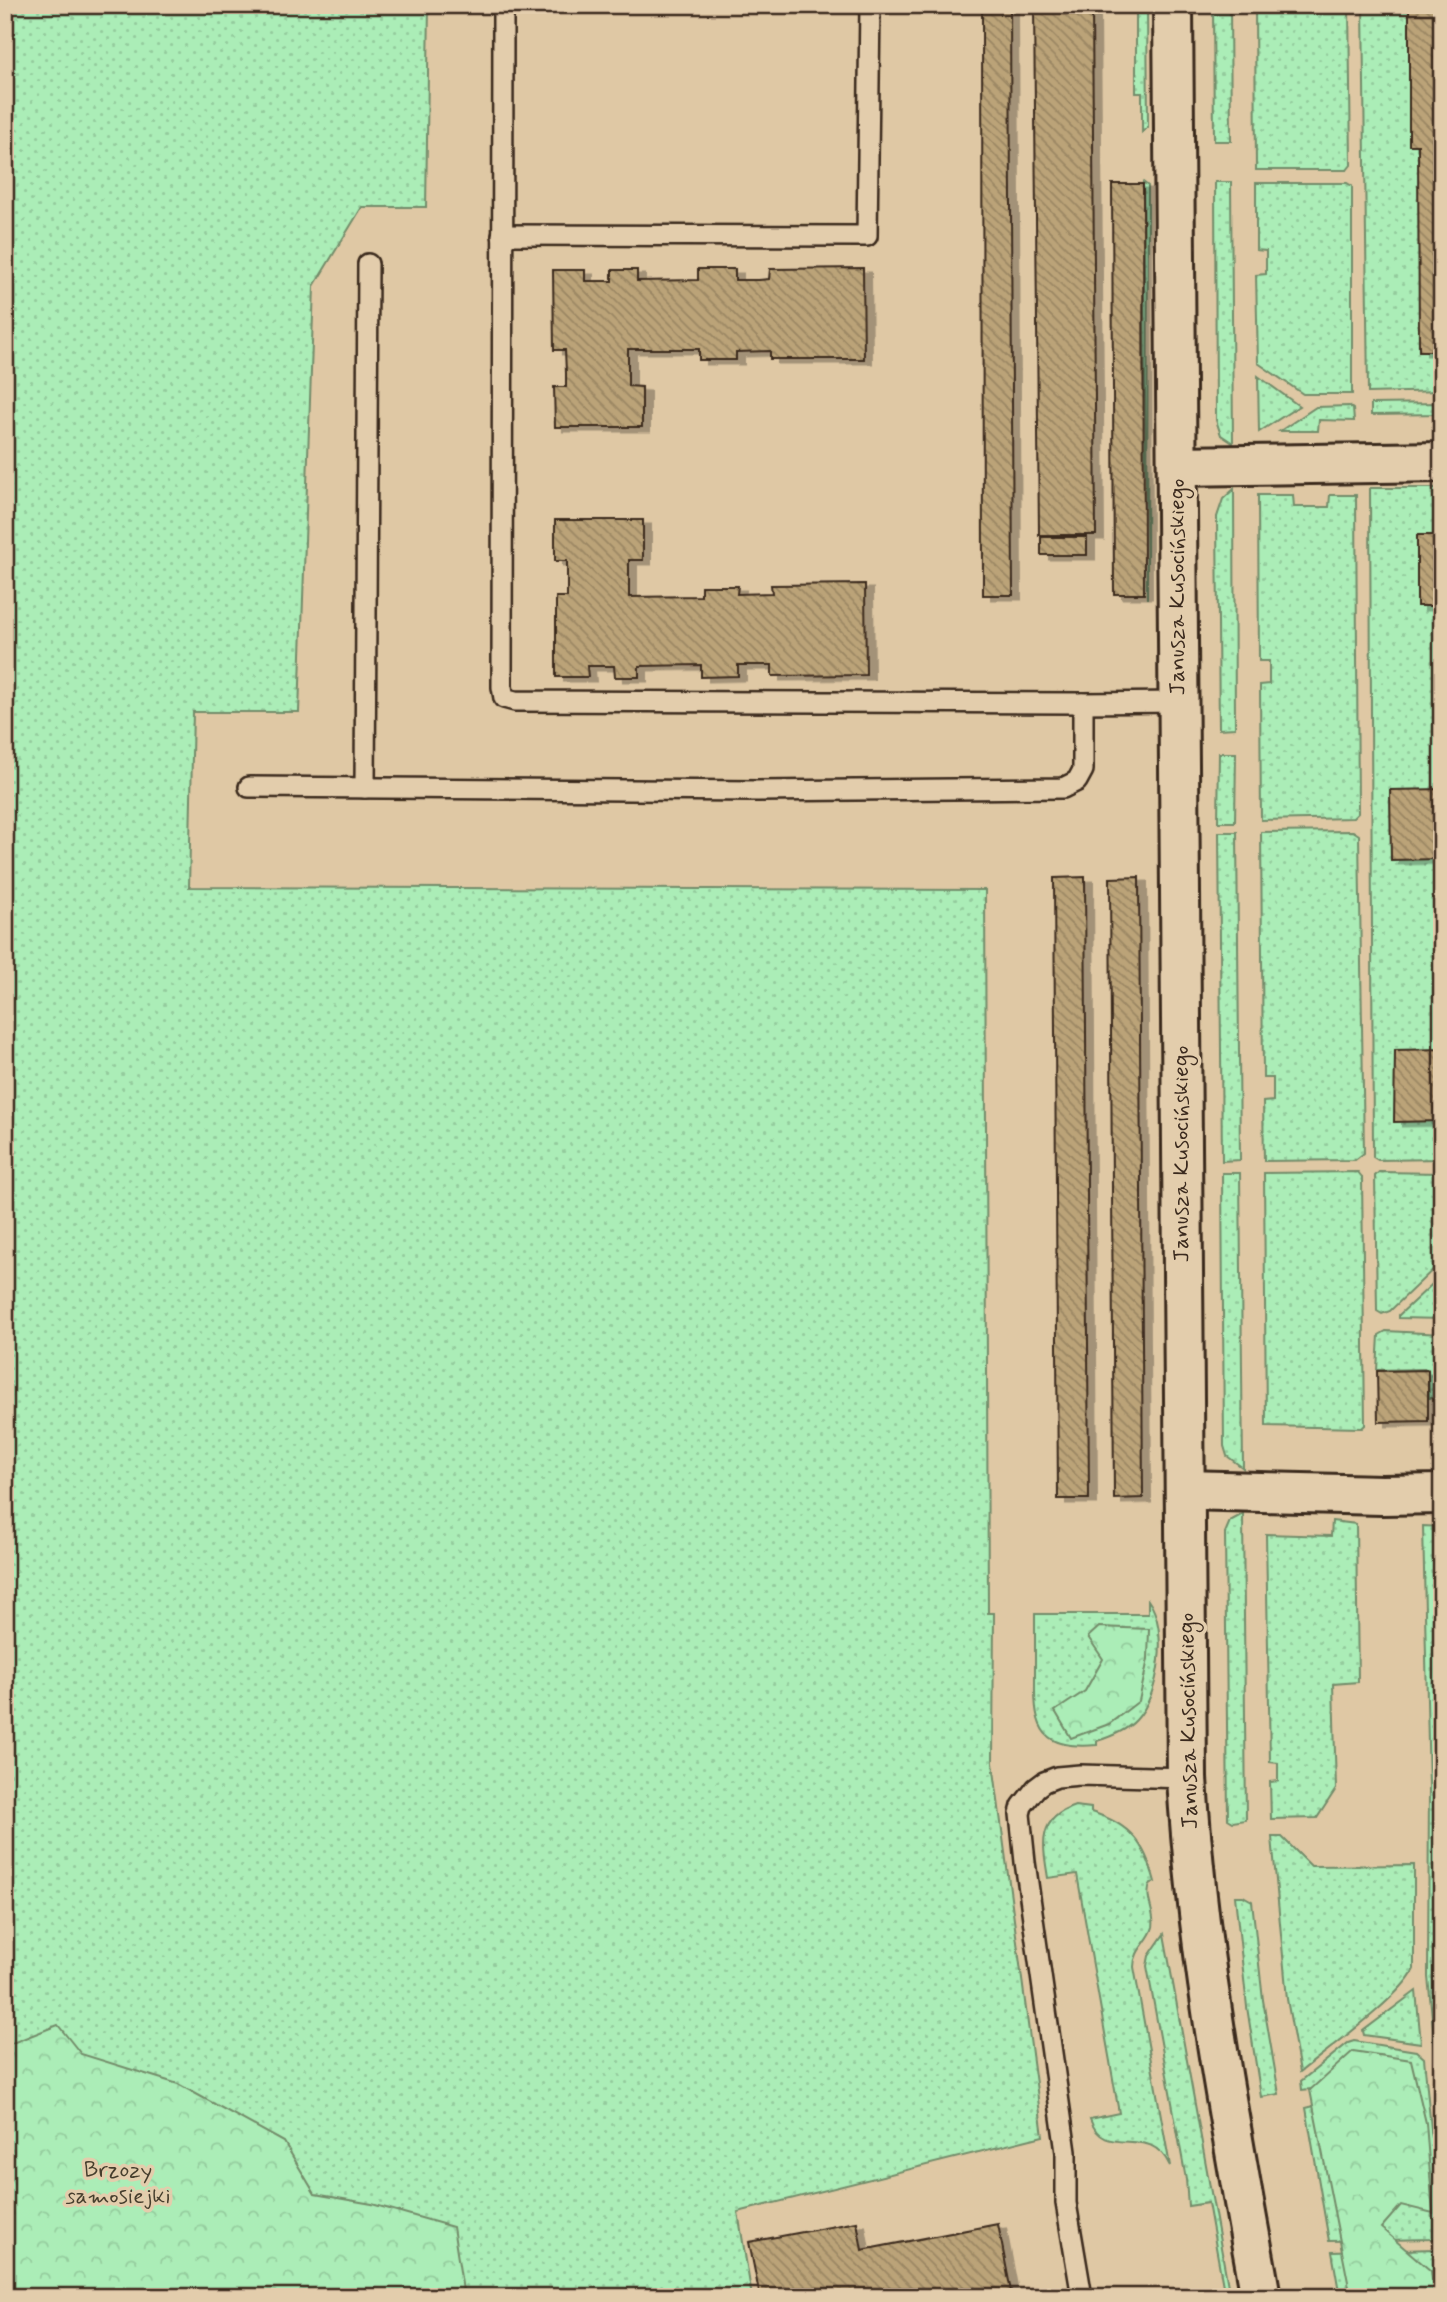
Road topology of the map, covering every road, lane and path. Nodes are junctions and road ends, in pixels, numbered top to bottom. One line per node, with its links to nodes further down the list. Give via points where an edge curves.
1 (503, 5): 4 (lane)
2 (870, 5): 4 (lane, via 867,236)
3 (1173, 5): 7 (street, Janusza Kusocińskiego)
4 (502, 235): 9 (lane, via 504,698)
5 (368, 264): 11 (lane)
6 (1442, 462): 7 (street)
7 (1177, 466): 8 (street, Janusza Kusocińskiego)
8 (1179, 702): 9 (lane); 12 (street, Janusza Kusocińskiego)
9 (1083, 704): 11 (lane, via 1083,770 1077,781 1063,788)
10 (249, 787): 11 (lane)
11 (365, 788)
12 (1185, 1490): 13 (street); 14 (street, Janusza Kusocińskiego)
13 (1442, 1494)
14 (1187, 1777): 15 (lane, via 1057,1777 1035,1787 1020,1814 1066,2152 1066,2203); 16 (street, Janusza Kusocińskiego, via 1204,1964)
15 (1082, 2297)
16 (1261, 2297)

